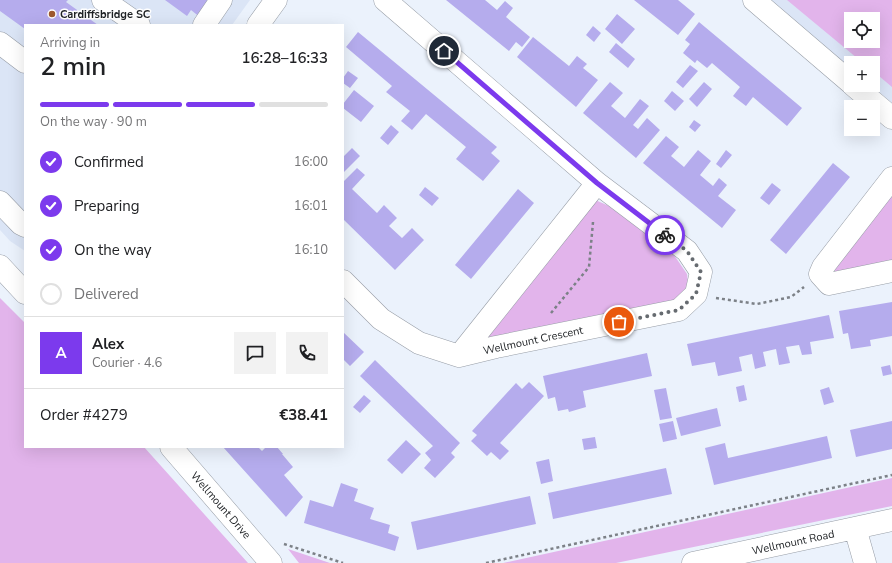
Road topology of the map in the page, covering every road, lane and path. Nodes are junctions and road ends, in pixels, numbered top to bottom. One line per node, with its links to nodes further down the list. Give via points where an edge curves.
1 (103, 0): 6 (street)
2 (221, 0): 7 (street)
3 (276, 0): 8 (street)
4 (385, 0): 15 (street)
5 (754, 0): 11 (street)
6 (138, 24)
7 (205, 24)
8 (259, 24)
9 (0, 43): 10 (street)
10 (24, 61)
11 (844, 77)
12 (862, 92): 13 (street)
13 (892, 118)
14 (892, 178): 21 (street, via 823,266)
15 (597, 183): 24 (street, via 687,251 701,272); 26 (street, Wellmount Crescent)
16 (0, 202): 18 (street)
17 (594, 221): 25 (path, via 589,267)
18 (24, 225)
19 (0, 266): 23 (street)
20 (892, 271): 21 (street, via 829,284)
21 (820, 274): 24 (path, via 791,297 757,304)
22 (344, 282): 26 (street, via 381,319 419,343)
23 (24, 292)
24 (696, 294): 25 (street, Wellmount Crescent, via 679,310)
25 (529, 340): 26 (street, Wellmount Crescent)
26 (459, 356)
27 (172, 448): 31 (street, Wellmount Drive)
28 (892, 475): 33 (path)
29 (892, 520): 30 (street, Wellmount Road)
30 (855, 528): 34 (street, Wellmount Road); 35 (street)
31 (265, 556): 32 (path, via 269,539)
32 (343, 563)
33 (486, 563)
34 (694, 563)
35 (865, 563)

